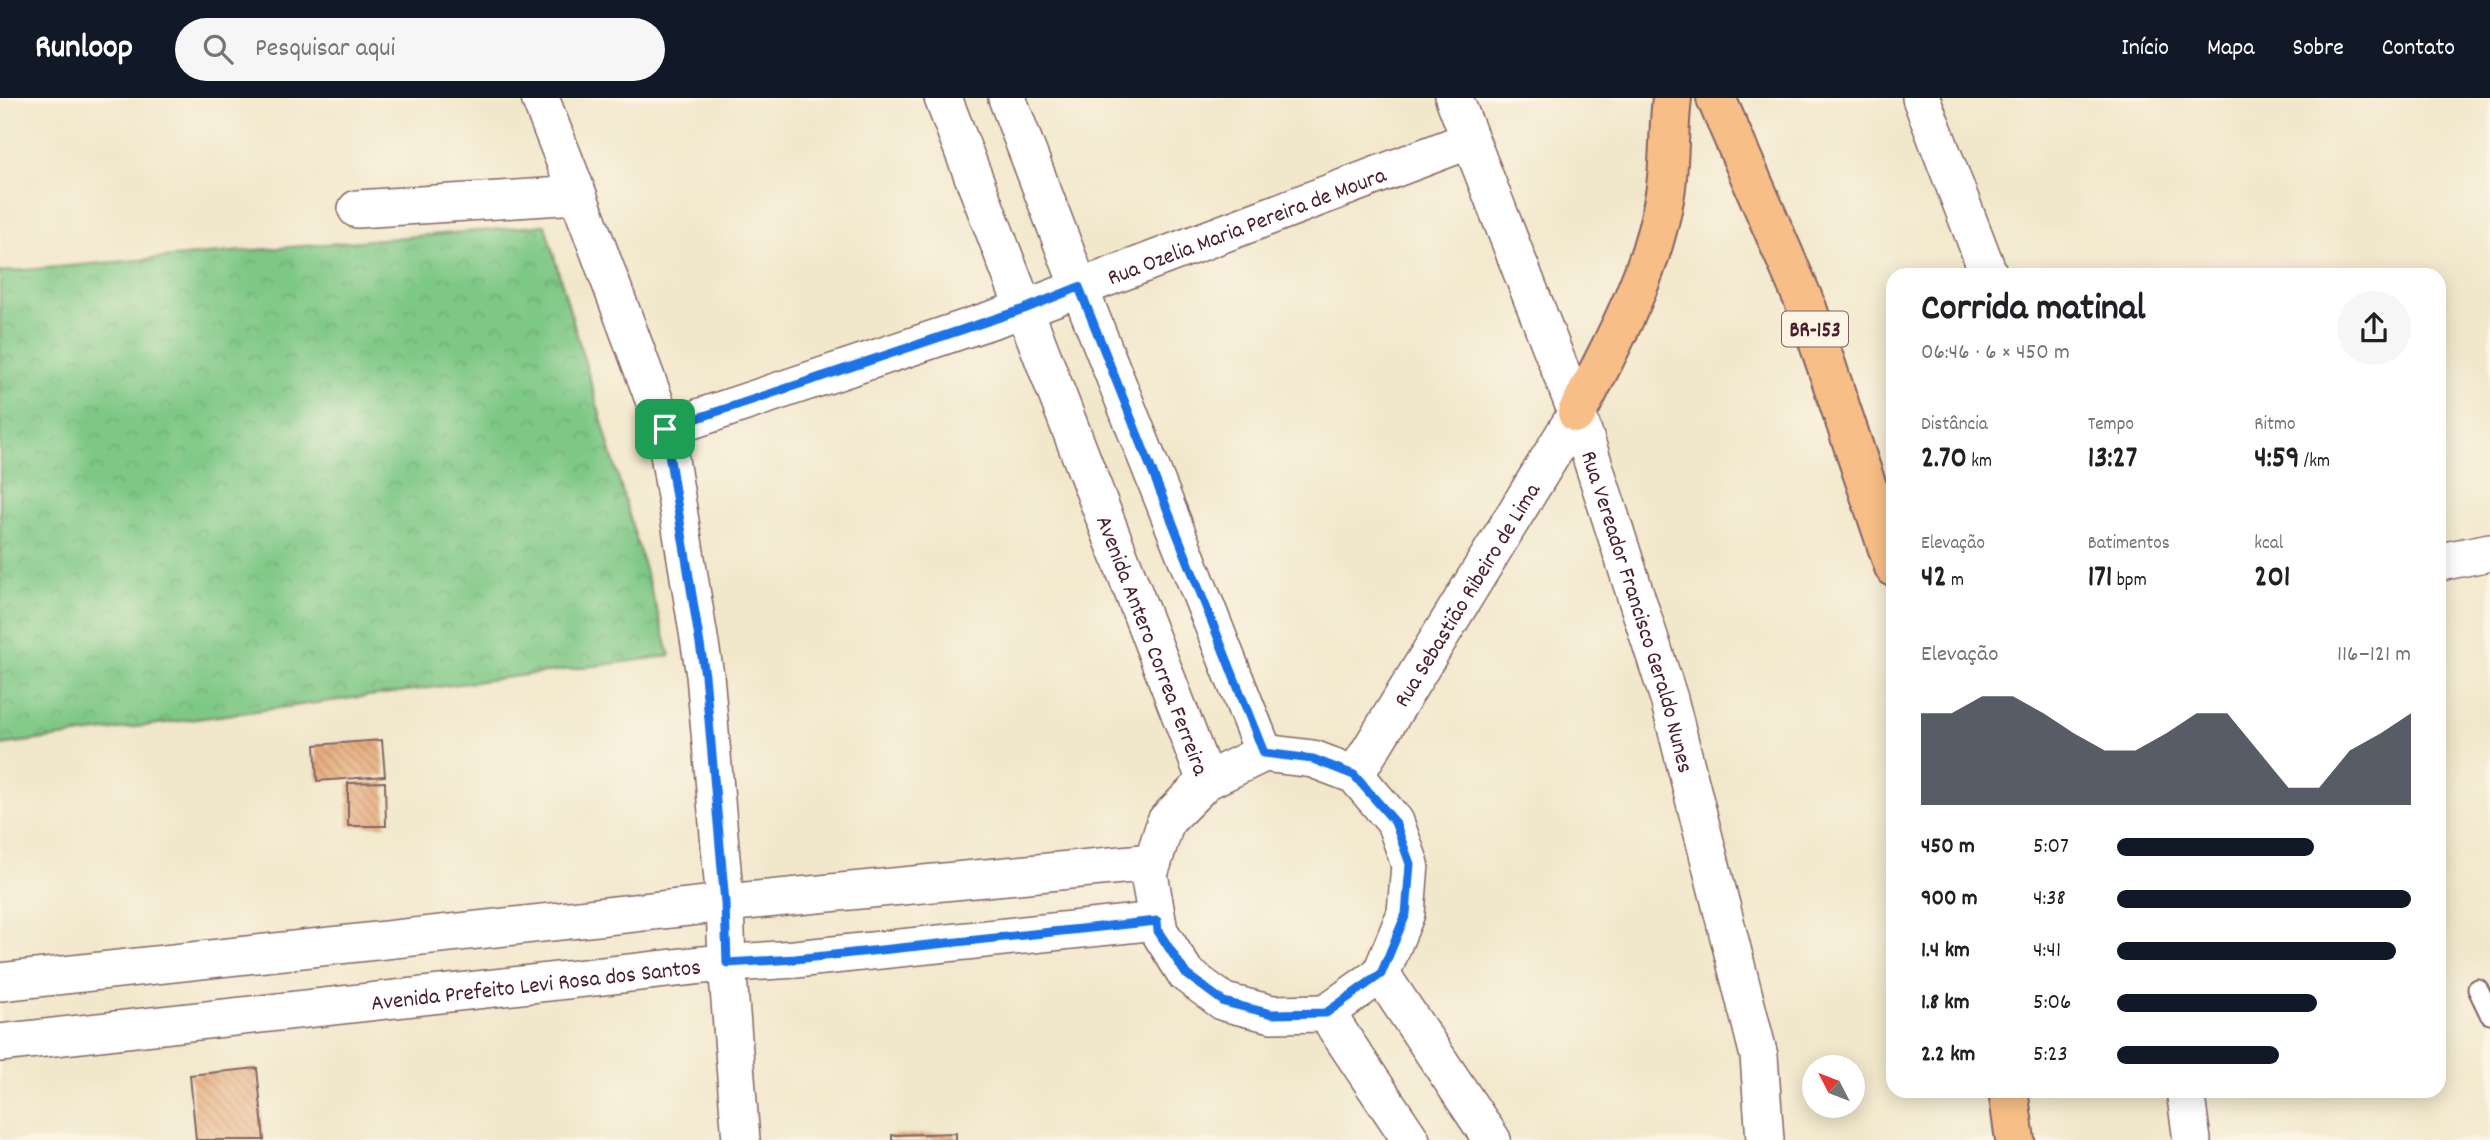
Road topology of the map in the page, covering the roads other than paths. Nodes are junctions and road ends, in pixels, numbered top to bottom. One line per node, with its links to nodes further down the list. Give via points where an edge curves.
1 (540, 98): 9 (street)
2 (943, 98): 13 (street, Avenida Antero Correa Ferreira)
3 (1007, 98): 12 (street)
4 (1454, 98): 8 (street, Rua Vereador Francisco Geraldo Nunes)
5 (1672, 98): 14 (highway, via 1665,194 1652,248 1631,307)
6 (1716, 98): 16 (highway, BR-153, via 1808,308)
7 (1921, 98): 11 (street)
8 (1470, 140): 12 (street, Rua Ozelia Maria Pereira de Moura); 14 (street, Rua Vereador Francisco Geraldo Nunes)
9 (578, 195): 10 (street); 15 (street)
10 (357, 209)
11 (1987, 268)
12 (1079, 287): 13 (street, Rua Ozelia Maria Pereira de Moura); 19 (street)
13 (1024, 309): 15 (street, Rua Ozelia Maria Pereira de Moura); 21 (street, Avenida Antero Correa Ferreira)
14 (1577, 413): 20 (street, Rua Sebastião Ribeiro de Lima); 37 (street, Rua Vereador Francisco Geraldo Nunes, via 1669,699 1759,1056)
15 (665, 429): 23 (street, via 705,675)
16 (1886, 543)
17 (2490, 552): 18 (street)
18 (2446, 561)
19 (1264, 753): 20 (street, via 1313,759); 21 (street)
20 (1354, 775): 26 (street, via 1395,822 1410,864 1406,914)
21 (1206, 781): 22 (street, Avenida Antero Correa Ferreira, via 1166,821)
22 (1153, 862): 23 (street); 24 (street, Avenida Antero Correa Ferreira, via 1149,874)
23 (725, 903): 25 (street); 27 (street)
24 (1157, 921): 25 (street, Avenida Prefeito Levi Rosa dos Santos); 29 (street, Avenida Antero Correa Ferreira, via 1158,931 1186,974 1224,1002 1272,1014)
25 (727, 963): 31 (street, Avenida Prefeito Levi Rosa dos Santos); 34 (street)
26 (1381, 974): 29 (street); 36 (street)
27 (0, 982)
28 (2478, 989): 30 (lane)
29 (1326, 1013): 35 (street)
30 (2490, 1014)
31 (0, 1043)
32 (2009, 1098): 38 (highway)
33 (2186, 1098): 39 (street)
34 (741, 1140)
35 (1411, 1140)
36 (1492, 1140)
37 (1765, 1140)
38 (2015, 1140)
39 (2192, 1140)

